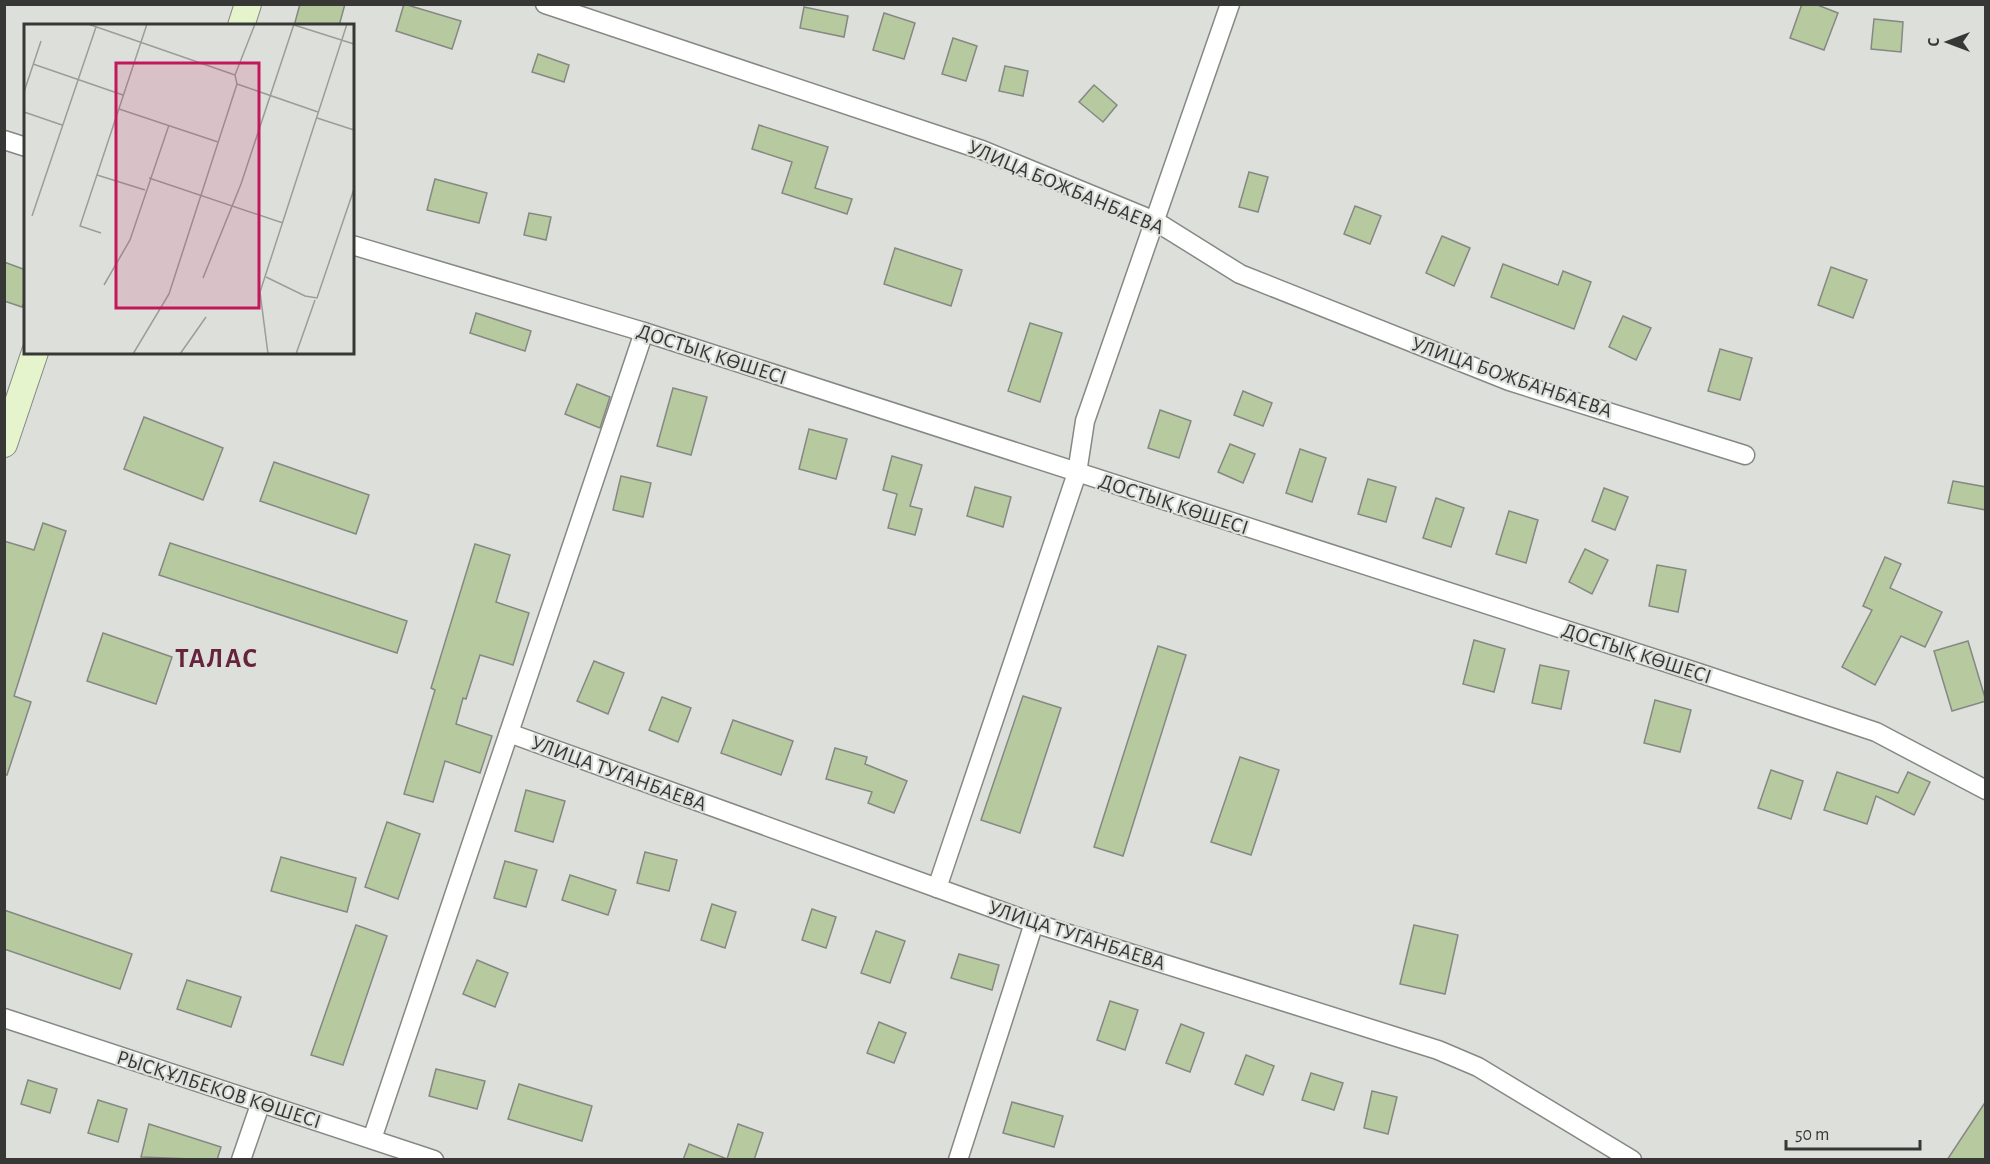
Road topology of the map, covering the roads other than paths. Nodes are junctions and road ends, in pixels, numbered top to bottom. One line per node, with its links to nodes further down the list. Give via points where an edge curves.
1 (248, 4): 4 (street)
2 (545, 4): 7 (street, УЛИЦА БОЖБАНБАЕВА, via 982,150)
3 (1230, 4): 7 (street)
4 (242, 24)
5 (4, 140): 6 (street)
6 (24, 146)
7 (1155, 221): 12 (street, УЛИЦА БОЖБАНБАЕВА, via 1240,274 1498,377); 13 (street, via 1085,421)
8 (354, 246): 9 (street, ДОСТЫҚ КӨШЕСІ)
9 (644, 332): 13 (street, ДОСТЫҚ КӨШЕСІ); 14 (street)
10 (34, 354): 11 (street)
11 (4, 444)
12 (1745, 454)
13 (1077, 473): 15 (street, ДОСТЫҚ КӨШЕСІ, via 1876,732); 16 (street)
14 (509, 733): 16 (street, УЛИЦА ТУГАНБАЕВА); 20 (street)
15 (1986, 790)
16 (938, 888): 17 (street, УЛИЦА ТУГАНБАЕВА)
17 (1034, 923): 23 (street); 24 (street, УЛИЦА ТУГАНБАЕВА, via 1438,1050 1478,1067)
18 (4, 1018): 19 (street, РЫСҚҰЛБЕКОВ КӨШЕСІ)
19 (261, 1102): 20 (street, РЫСҚҰЛБЕКОВ КӨШЕСІ); 21 (street)
20 (372, 1139): 22 (street, РЫСҚҰЛБЕКОВ КӨШЕСІ)
21 (241, 1160)
22 (434, 1160)
23 (958, 1160)
24 (1632, 1160)

